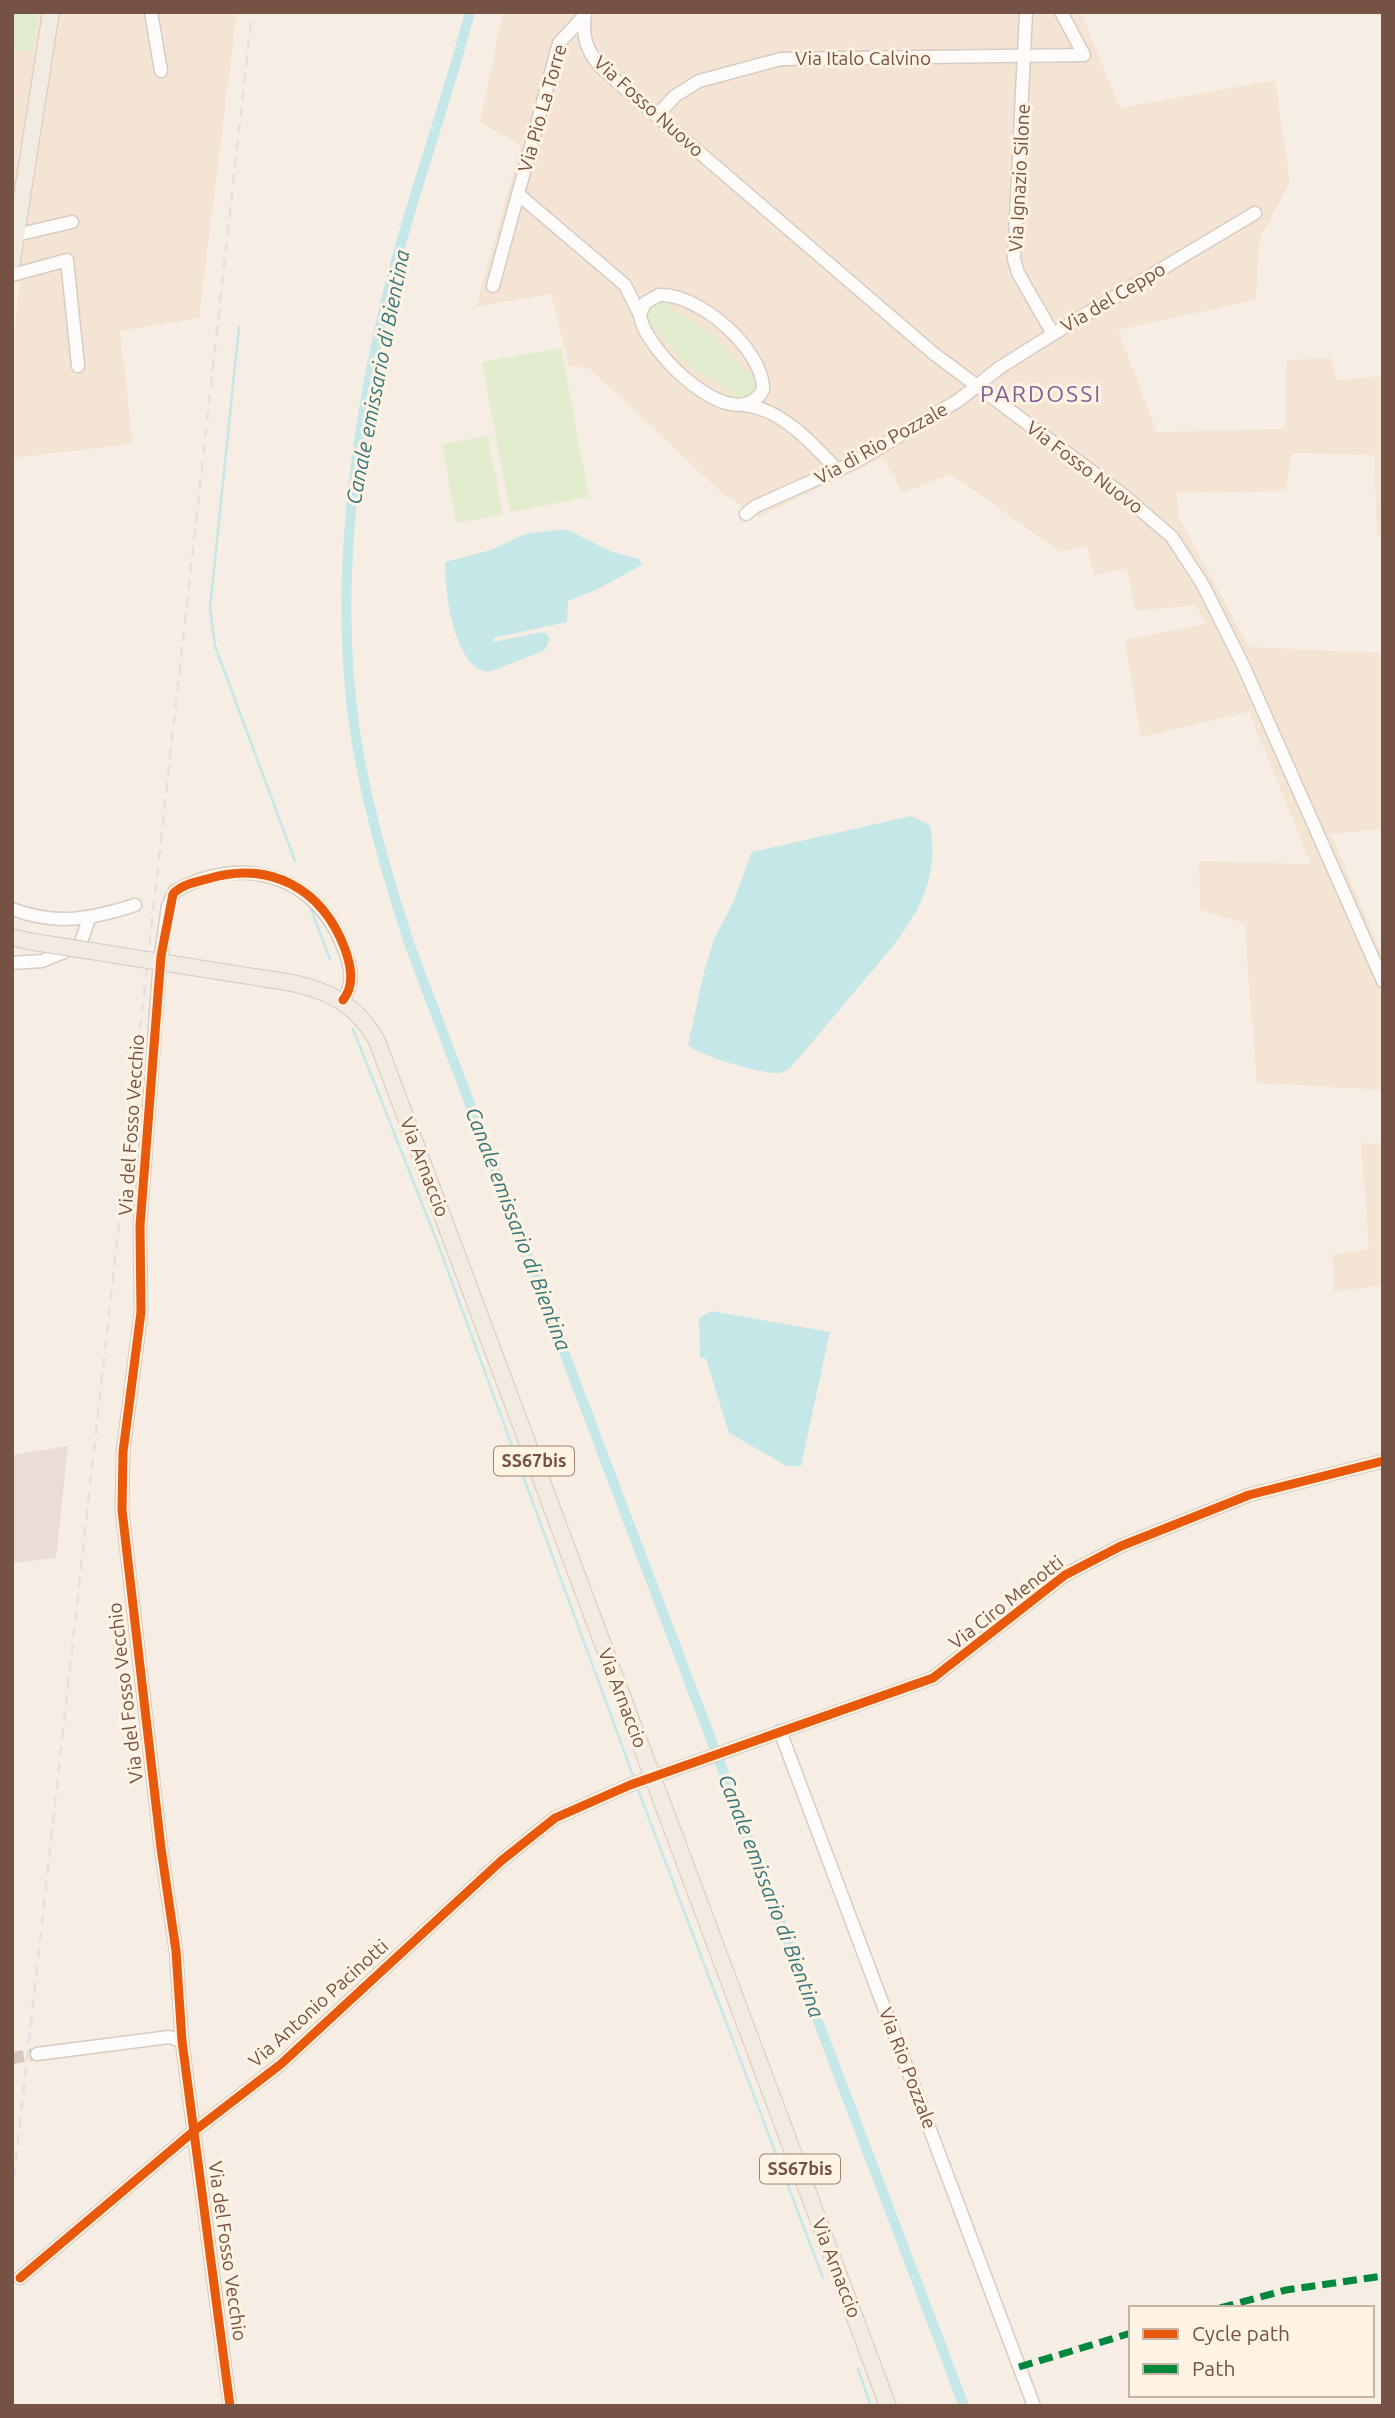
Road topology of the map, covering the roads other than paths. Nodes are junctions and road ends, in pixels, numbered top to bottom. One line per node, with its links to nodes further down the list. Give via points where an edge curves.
1 (51, 12): 11 (main road)
2 (150, 12): 9 (street)
3 (1026, 12): 8 (street, Via Ignazio Silone)
4 (1061, 12): 8 (street, Via Italo Calvino, via 1084,55)
5 (585, 14): 6 (street, Via Fosso Nuovo); 7 (street, Via Pio La Torre)
6 (585, 40): 7 (street); 10 (street, Via Fosso Nuovo, via 601,68)
7 (559, 43): 12 (street, Via Pio La Torre)
8 (1023, 58): 10 (street, Via Italo Calvino, via 780,59 699,81); 22 (street, Via Ignazio Silone, via 1014,260)
9 (161, 71)
10 (657, 115): 24 (street, Via Fosso Nuovo)
11 (19, 167): 15 (main road)
12 (517, 194): 18 (street, Via Pio La Torre); 19 (street)
13 (1255, 213): 22 (street, Via del Ceppo)
14 (72, 222): 15 (street)
15 (16, 235): 16 (main road)
16 (12, 261)
17 (12, 275): 23 (street, via 67,260)
18 (625, 285): 20 (street, Via Pio La Torre); 21 (street, Via Pio La Torre)
19 (493, 286)
20 (659, 295): 21 (street, via 645,303); 25 (street, Via Pio La Torre, via 685,300 723,324 757,363)
21 (640, 314): 26 (street, Via Pio La Torre, via 650,342 681,374 718,399)
22 (1053, 334): 24 (street, Via del Ceppo)
23 (78, 366)
24 (975, 387): 28 (street, Via di Rio Pozzale); 39 (street, Via Fosso Nuovo, via 1131,500 1185,555 1243,665)
25 (763, 390): 26 (street); 27 (street, Via Pio La Torre)
26 (744, 405): 27 (street, Via Pio La Torre)
27 (778, 416): 28 (street, Via Pio La Torre)
28 (838, 471): 29 (street, Via di Rio Pozzale)
29 (746, 514)
30 (135, 905): 32 (street)
31 (12, 909): 32 (street, via 44,919)
32 (89, 919): 34 (street)
33 (20, 939): 40 (main road, Via Arnaccio / SS67bis, bridge, via 305,985)
34 (82, 939)
35 (64, 952): 37 (street, via 42,961)
36 (161, 956): 40 (street, via 171,898 182,887 223,874 269,875 295,887 326,911 337,930 351,978)
37 (12, 962)
38 (159, 974): 44 (street, Via del Fosso Vecchio, via 140,1226 141,1312 123,1452 122,1510 176,1951)
39 (1383, 981)
40 (342, 1000): 43 (main road, Via Arnaccio / SS67bis, via 368,1026 384,1057)
41 (1383, 1461): 42 (street, Via Ciro Menotti, via 1249,1495 1121,1546 1041,1592 942,1673)
42 (780, 1731): 43 (street, Via Ciro Menotti); 50 (street, Via Rio Pozzale)
43 (641, 1781): 46 (street, Via Antonio Pacinotti, via 565,1813 531,1835 281,2064); 49 (main road, Via Arnaccio / SS67bis)
44 (182, 2041): 45 (street, via 174,2037); 46 (street, Via del Fosso Vecchio)
45 (37, 2054)
46 (194, 2131): 47 (street, Via Antonio Pacinotti); 48 (street, Via del Fosso Vecchio)
47 (20, 2278)
48 (230, 2406)
49 (888, 2406)
50 (1034, 2406)

